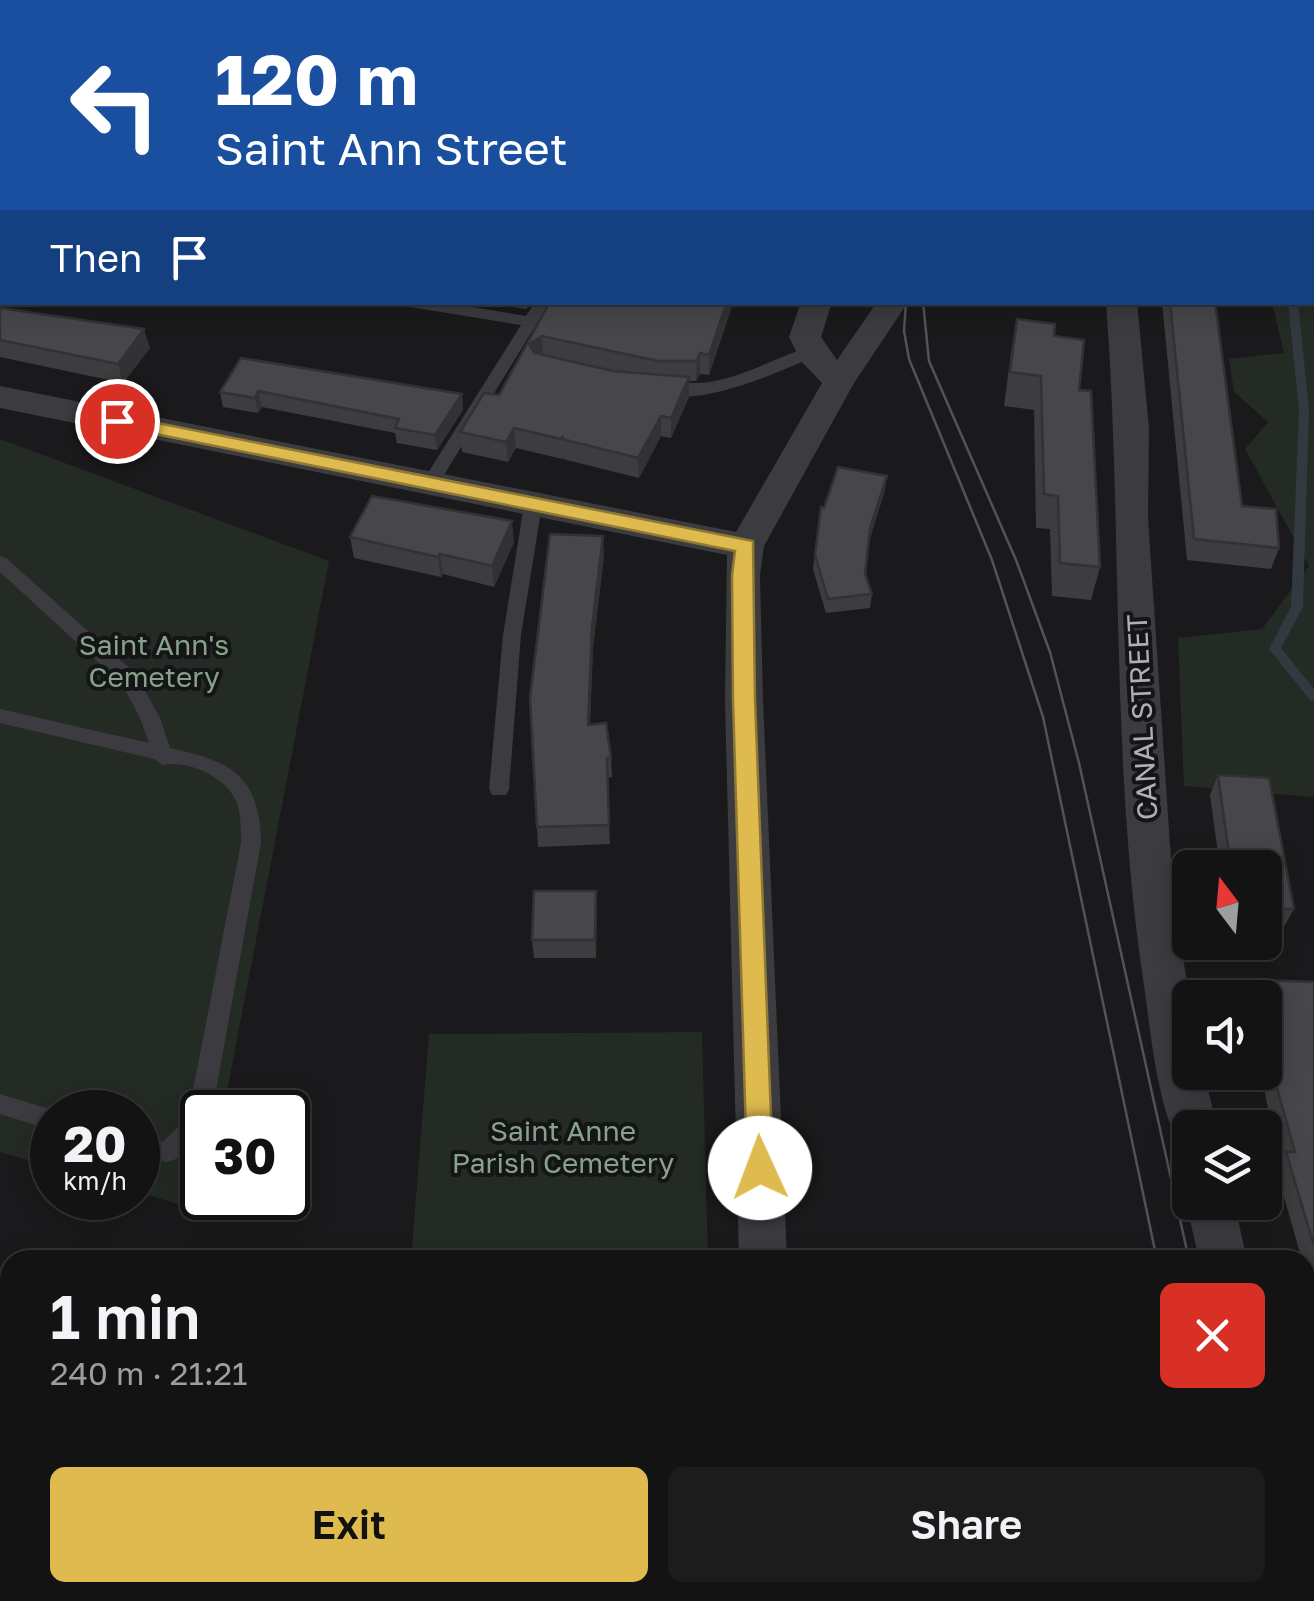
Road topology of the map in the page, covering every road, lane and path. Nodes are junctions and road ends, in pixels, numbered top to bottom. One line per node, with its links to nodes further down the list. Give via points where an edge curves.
1 (428, 305): 6 (lane)
2 (541, 305): 6 (lane)
3 (815, 305): 7 (street, via 804,324)
4 (892, 305): 8 (street)
5 (1121, 305): 19 (street, CANAL STREET, via 1153,904)
6 (530, 322): 11 (lane)
7 (809, 352): 8 (street); 9 (lane, via 735,382 688,391)
8 (839, 381): 13 (street)
9 (642, 386)
10 (0, 397): 11 (street)
11 (430, 484): 12 (street)
12 (534, 506): 13 (street); 17 (lane, via 512,635)
13 (746, 546): 23 (street, via 744,700)
14 (0, 562): 16 (lane, via 129,679)
15 (0, 716): 16 (lane)
16 (163, 757): 21 (lane, via 208,764 237,782 251,808 251,842 199,1122 167,1154)
17 (499, 789)
18 (0, 1104): 20 (lane)
19 (1190, 1110)
20 (30, 1113)
21 (160, 1152)
22 (1214, 1220): 24 (street)
23 (763, 1250)
24 (1221, 1250)

